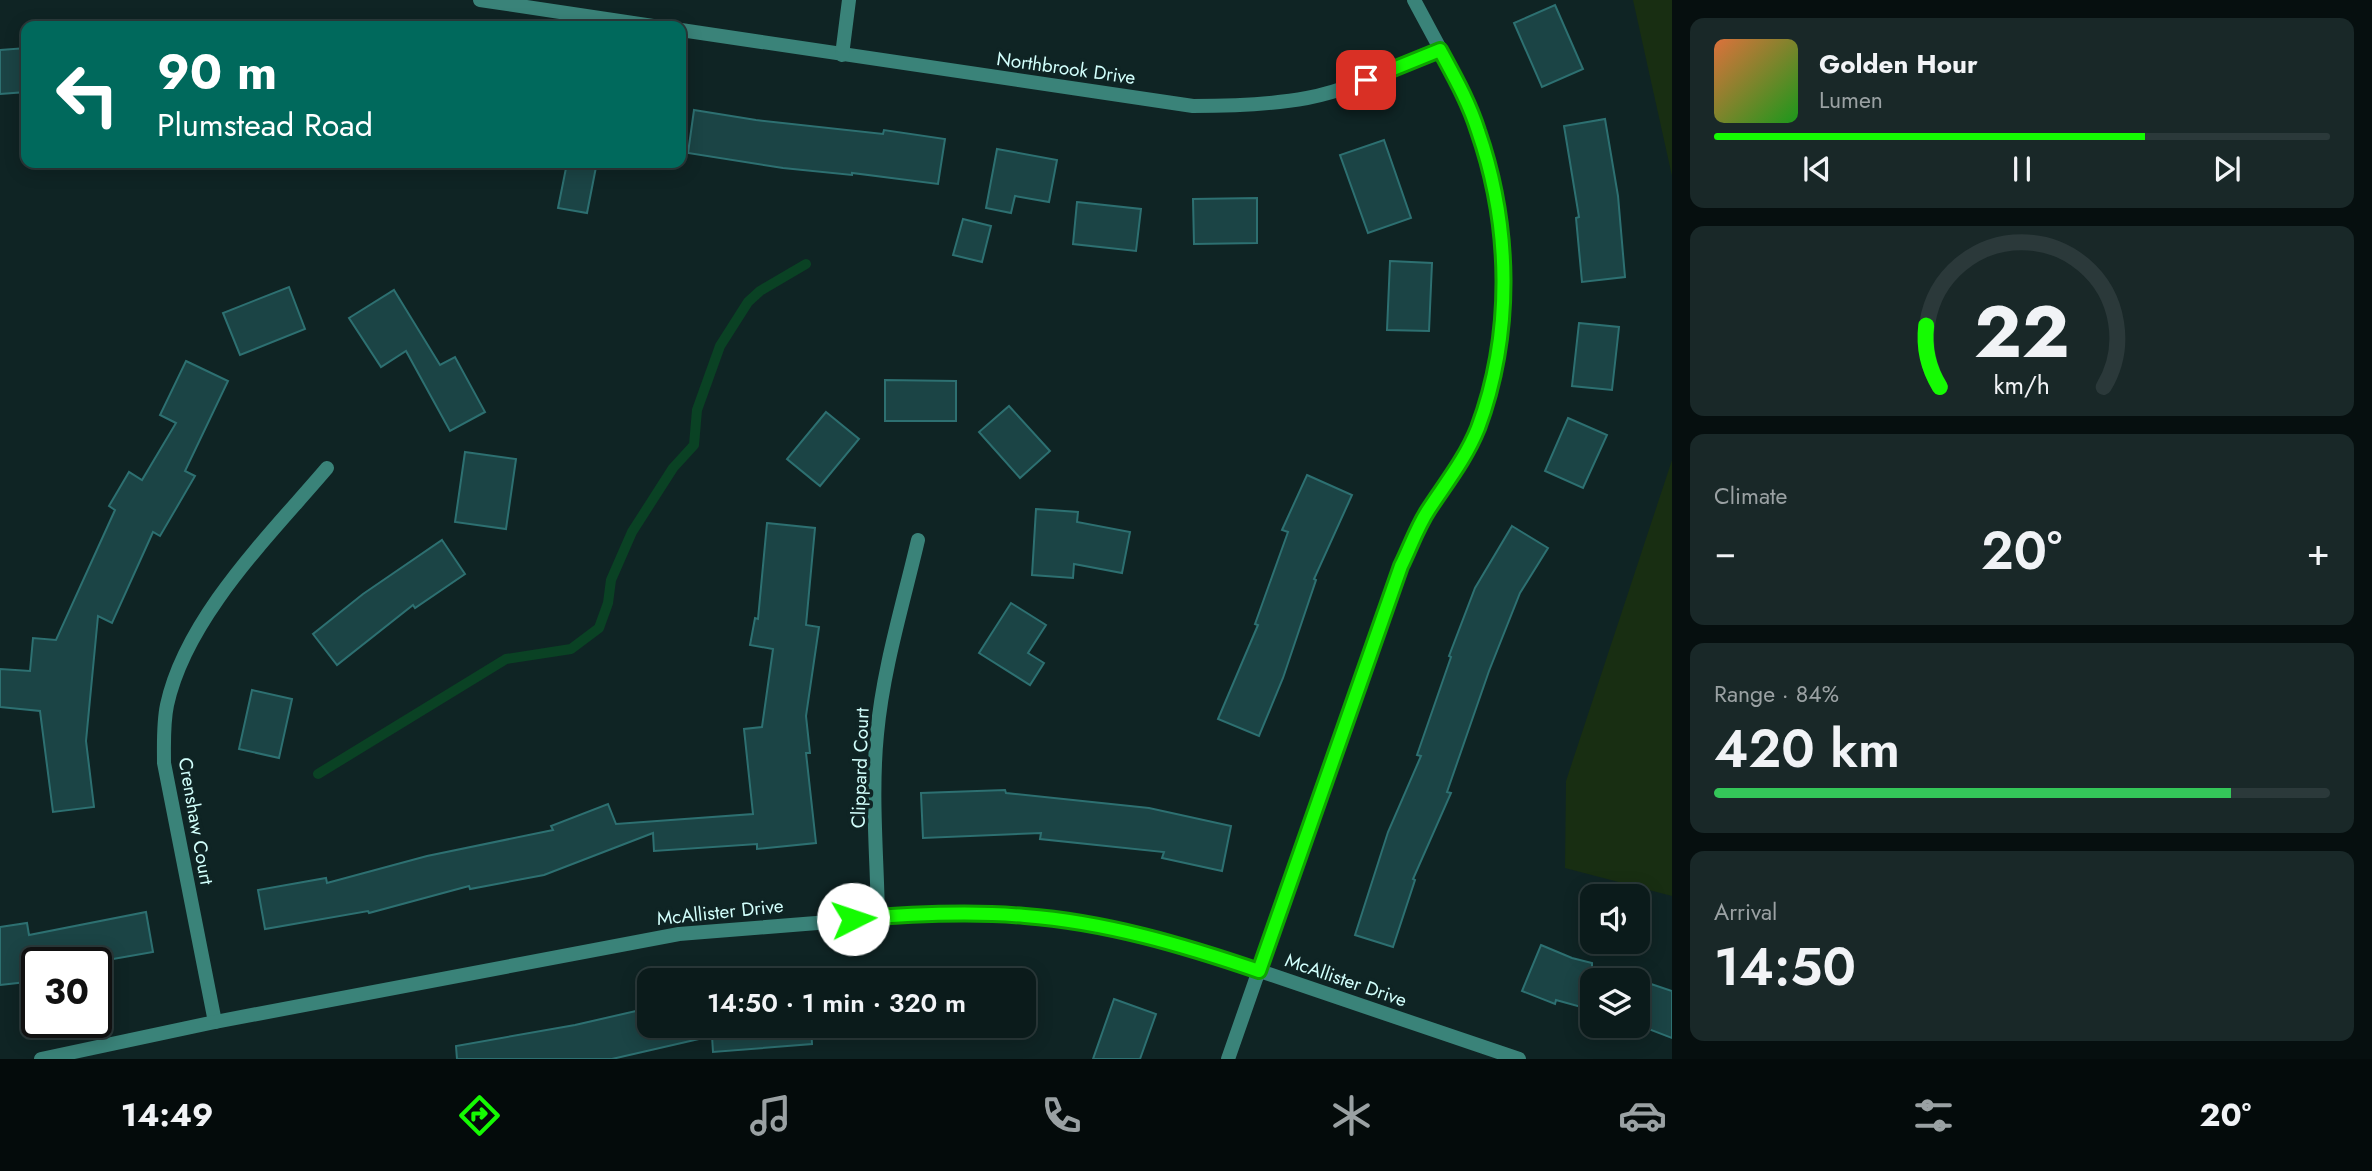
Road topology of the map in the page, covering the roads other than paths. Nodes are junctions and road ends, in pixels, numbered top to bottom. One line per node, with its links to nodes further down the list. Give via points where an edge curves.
1 (480, 0): 4 (street)
2 (849, 0): 7 (street)
3 (1414, 0): 6 (street)
4 (620, 21)
5 (686, 31): 7 (street, Northbrook Drive)
6 (1440, 50): 7 (street, Northbrook Drive, via 1310,97 1246,106 1193,106); 11 (street, via 1468,104 1495,193 1503,255 1502,322 1494,377 1460,465 1427,512 1401,566)
7 (842, 55)
8 (327, 468): 12 (street, Crenshaw Court, via 221,594 193,636 167,702 164,763)
9 (918, 540): 10 (street, Clippard Court, via 877,734)
10 (878, 916): 11 (street, McAllister Drive, via 1025,916 1107,927); 12 (street, McAllister Drive, via 679,933)
11 (1259, 971): 14 (street); 15 (street, McAllister Drive)
12 (215, 1021): 13 (street, McAllister Drive)
13 (41, 1059)
14 (1228, 1059)
15 (1519, 1059)

